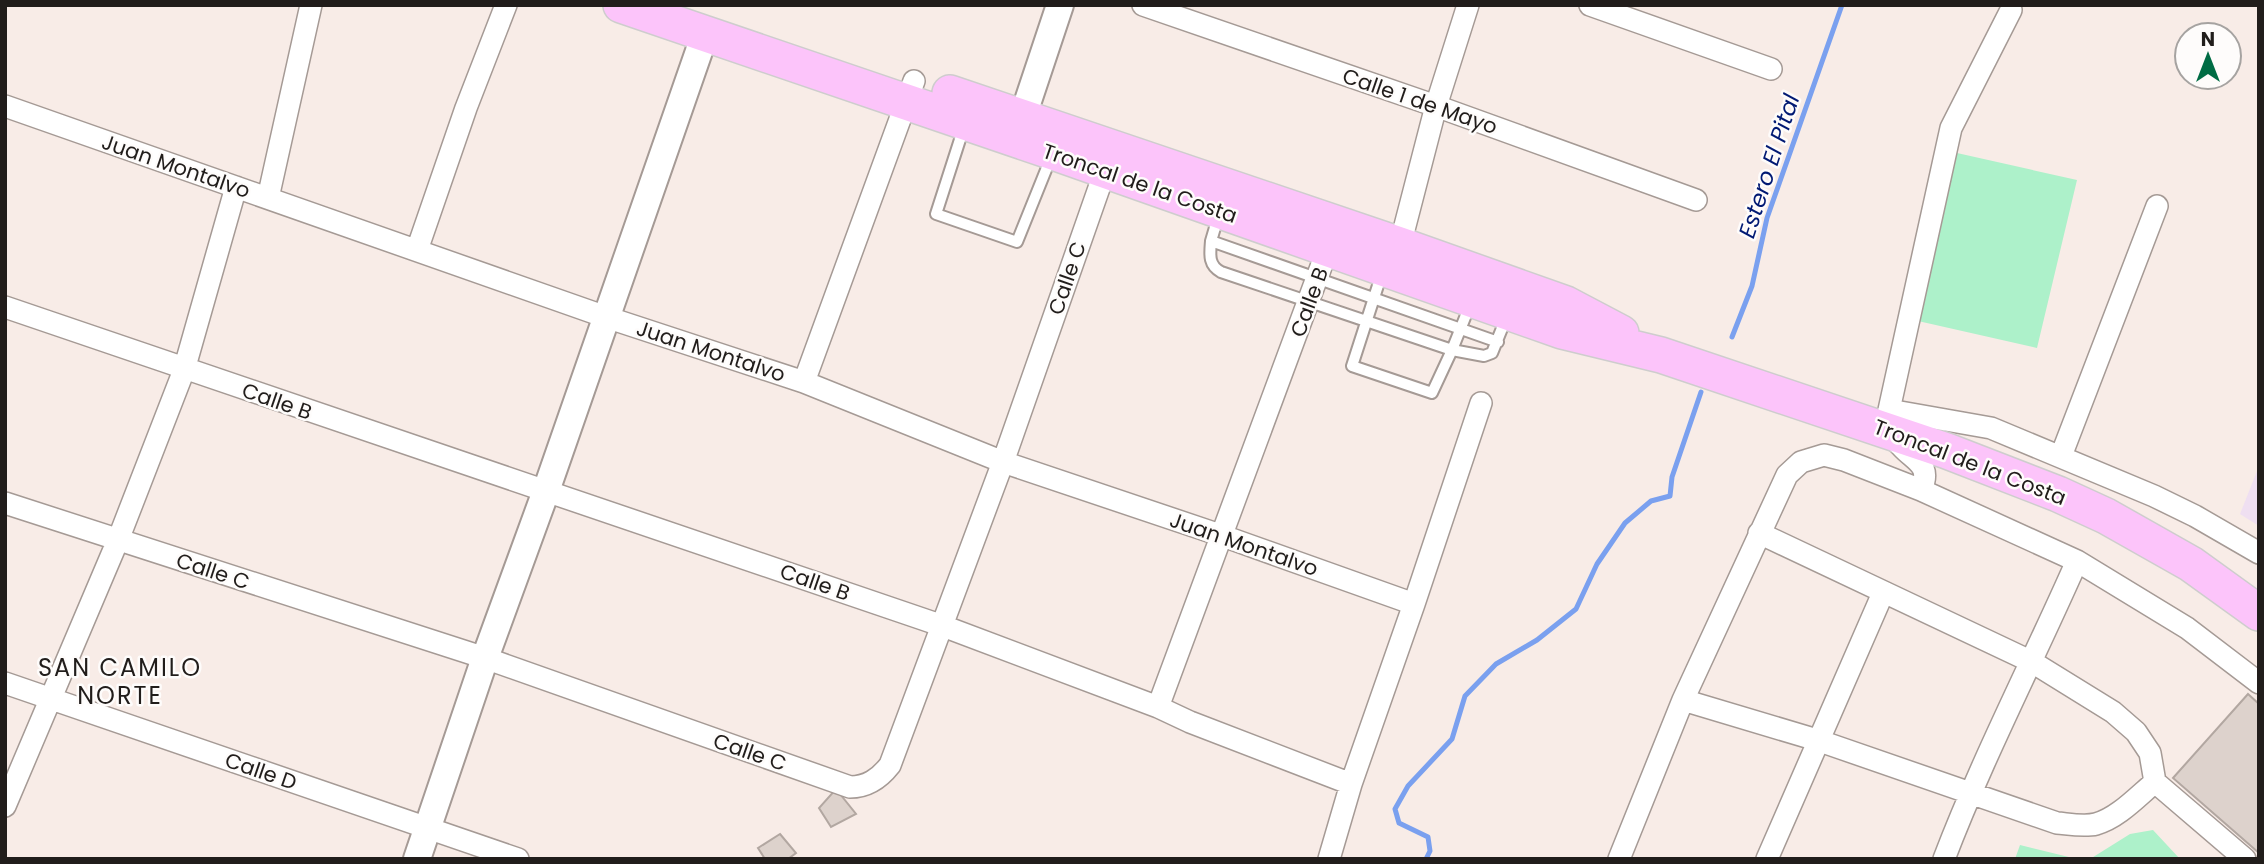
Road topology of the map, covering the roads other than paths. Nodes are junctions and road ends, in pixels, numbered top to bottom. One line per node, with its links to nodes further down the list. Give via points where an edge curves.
1 (311, 5): 19 (street)
2 (506, 5): 23 (street)
3 (621, 5): 9 (highway, Troncal de la Costa)
4 (1060, 5): 15 (street)
5 (1143, 5): 13 (street, Calle 1 de Mayo)
6 (1468, 5): 13 (street)
7 (1590, 5): 10 (street)
8 (2011, 10): 37 (street, via 1951,128)
9 (700, 19): 11 (highway, Troncal de la Costa); 29 (street)
10 (1771, 69)
11 (911, 92): 14 (highway, Troncal de la Costa); 35 (street)
12 (5, 106): 18 (street, Juan Montalvo)
13 (1436, 106): 20 (street, Calle 1 de Mayo); 25 (street)
14 (969, 112): 15 (highway, Troncal de la Costa); 16 (highway, Troncal de la Costa); 16 (lane, via 936,214 1017,242)
15 (1023, 116): 25 (highway, Troncal de la Costa)
16 (1053, 152): 17 (highway, Troncal de la Costa)
17 (1105, 171): 22 (highway, Troncal de la Costa); 39 (street, Calle C)
18 (236, 187): 19 (street, Juan Montalvo); 34 (street)
19 (268, 198): 23 (street, Juan Montalvo)
20 (1696, 200)
21 (2157, 206): 38 (street)
22 (1215, 226): 24 (highway, Troncal de la Costa); 26 (lane, via 1210,258 1216,269)
23 (417, 250): 29 (street, Juan Montalvo)
24 (1323, 264): 25 (highway, Troncal de la Costa); 26 (street, Calle B)
25 (1386, 270): 28 (highway, Troncal de la Costa); 30 (lane); 33 (highway, Troncal de la Costa, via 1566,304)
26 (1309, 303): 30 (lane); 44 (street, Calle B)
27 (5, 307): 34 (street, Calle B)
28 (1466, 315): 31 (highway, Troncal de la Costa); 32 (lane)
29 (606, 317): 35 (street, Juan Montalvo); 41 (street)
30 (1366, 322): 32 (lane); 32 (lane, via 1352,366 1432,393)
31 (1503, 327): 32 (lane, via 1492,353); 33 (highway, Troncal de la Costa, via 1582,336)
32 (1452, 351)
33 (1661, 355): 37 (highway, Troncal de la Costa, via 1776,395)
34 (184, 370): 41 (street, Calle B); 45 (street)
35 (804, 382): 39 (street, Juan Montalvo)
36 (1481, 403): 49 (street)
37 (1888, 419): 38 (street, via 1981,425); 40 (street, via 1904,449 1922,465); 50 (highway, Troncal de la Costa, via 2106,516 2191,564)
38 (2061, 456): 46 (street, via 2195,516)
39 (1003, 462): 44 (street, Juan Montalvo); 51 (street, Calle C)
40 (1921, 490): 43 (street, via 1824,455 1801,462 1787,475); 47 (street)
41 (546, 491): 51 (street, Calle B); 52 (street)
42 (5, 503): 45 (street, Calle C)
43 (1759, 533): 48 (street); 57 (street)
44 (1223, 536): 49 (street, Juan Montalvo); 58 (street, Calle B)
45 (118, 540): 52 (street, Calle C); 56 (street)
46 (2259, 553)
47 (2077, 561): 53 (street); 55 (street, via 2187,628)
48 (1884, 593): 53 (street); 59 (street)
49 (1414, 604): 61 (street)
50 (2259, 613)
51 (943, 626): 52 (street, Calle C, via 890,765 876,780 856,787); 58 (street, Calle B)
52 (485, 658): 64 (street)
53 (2032, 662): 60 (street, via 2113,712 2136,732 2150,753); 62 (street)
54 (5, 683): 56 (street, Calle D)
55 (2259, 683)
56 (49, 699): 63 (street); 64 (street, Calle D)
57 (1683, 700): 59 (street); 68 (street)
58 (1158, 707): 61 (street)
59 (1817, 740): 62 (street); 69 (street)
60 (2155, 782): 62 (street, via 2096,824 2057,823); 71 (street)
61 (1351, 784): 67 (street)
62 (1969, 794): 70 (street)
63 (5, 806)
64 (429, 828): 65 (street); 66 (street, Calle D)
65 (417, 859)
66 (518, 859)
67 (1329, 859)
68 (1619, 859)
69 (1767, 859)
70 (1944, 859)
71 (2245, 859)

